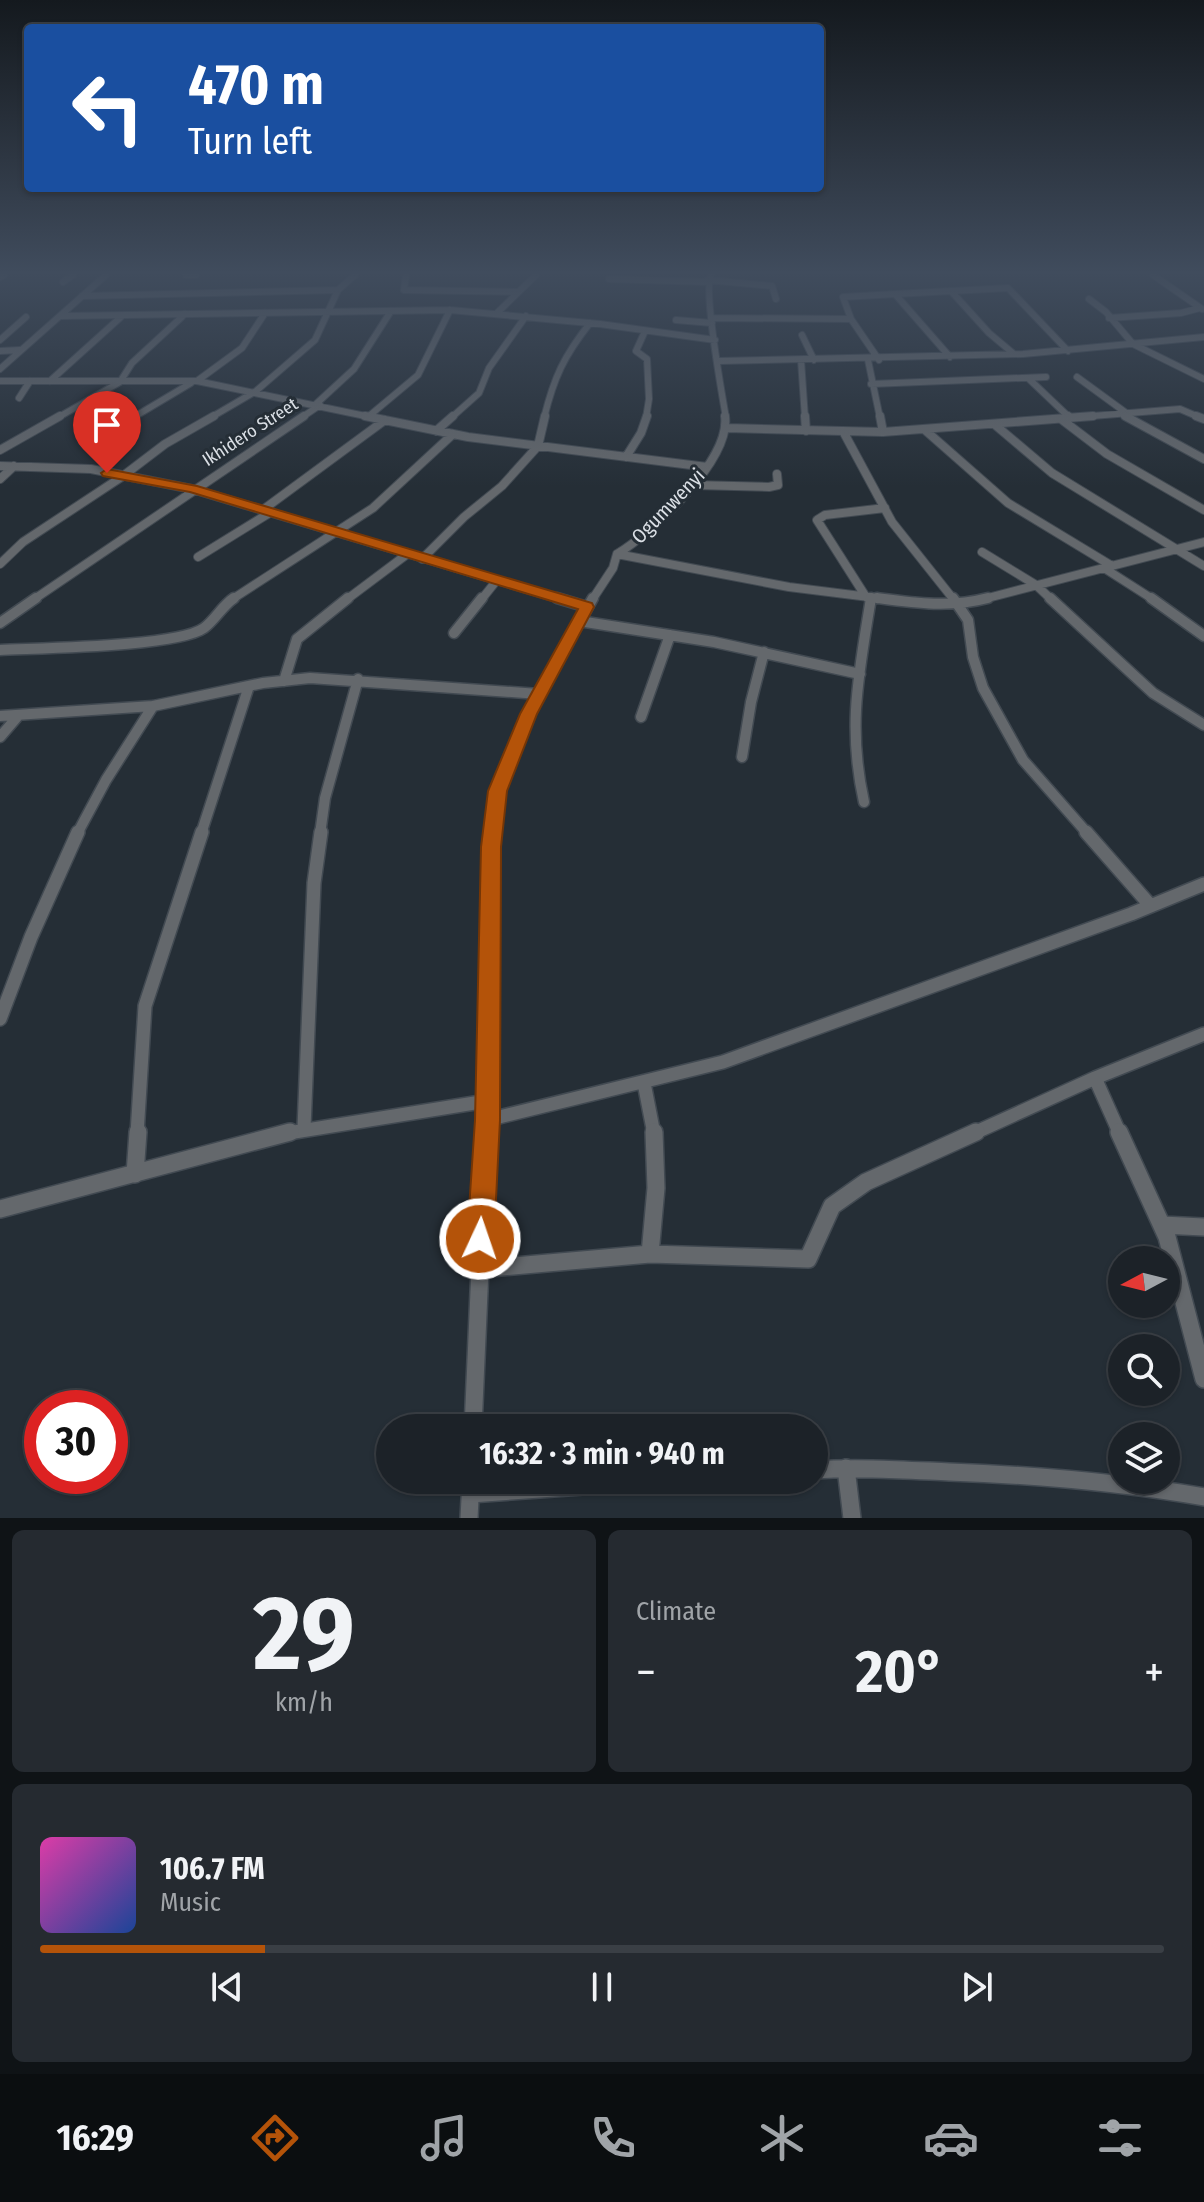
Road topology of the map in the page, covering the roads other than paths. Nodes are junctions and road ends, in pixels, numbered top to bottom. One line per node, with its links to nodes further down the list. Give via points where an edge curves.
1 (25, 346): 19 (street)
2 (89, 346): 36 (street)
3 (151, 346): 37 (street)
4 (243, 346): 38 (street)
5 (308, 346): 40 (street)
6 (369, 346): 42 (street, Ikhidero Street)
7 (432, 346): 45 (street, via 418,375)
8 (505, 346): 52 (street, via 479,393)
9 (572, 346): 57 (street, via 553,380)
10 (638, 346): 59 (street, via 636,351 647,359 652,398 639,439)
11 (716, 346): 28 (street)
12 (807, 346): 25 (street)
13 (869, 346): 27 (street)
14 (940, 346): 23 (street)
15 (1004, 346): 22 (street)
16 (1063, 346): 21 (street)
17 (1116, 346): 21 (street)
18 (1137, 346): 33 (street)
19 (20, 350): 20 (street); 29 (street)
20 (0, 351)
21 (1068, 351): 22 (street)
22 (1014, 354): 23 (street)
23 (950, 357): 27 (street)
24 (801, 360): 25 (street); 28 (street); 53 (street)
25 (814, 360): 26 (street)
26 (868, 360): 27 (street); 39 (street)
27 (879, 360)
28 (719, 361): 50 (street)
29 (0, 369)
30 (1046, 377): 32 (street)
31 (1077, 377): 44 (street)
32 (1028, 378): 39 (street); 46 (street)
33 (1204, 379)
34 (0, 381): 35 (street)
35 (30, 381): 36 (street); 41 (street)
36 (50, 381): 37 (street)
37 (120, 382): 38 (street); 58 (street)
38 (194, 382): 40 (street); 43 (street)
39 (871, 384): 54 (street)
40 (256, 391): 42 (street); 65 (street, via 165,444)
41 (19, 398)
42 (318, 405): 45 (street); 68 (street, Ikhidero Street)
43 (139, 414)
44 (1128, 415): 46 (street); 47 (street, via 1180,409); 60 (street)
45 (369, 416): 48 (street)
46 (1065, 419): 49 (street); 71 (street, via 1107,454)
47 (1204, 419)
48 (385, 420): 52 (street); 70 (street)
49 (994, 424): 51 (street); 74 (street, via 1052,473)
50 (727, 428): 53 (street); 63 (street, Ogumwenyi)
51 (925, 430): 54 (street); 82 (street, via 1008,503)
52 (436, 431): 56 (street)
53 (806, 431): 55 (street)
54 (883, 432): 55 (street)
55 (844, 433): 69 (street)
56 (453, 434): 57 (street); 72 (street, via 373,508)
57 (538, 446): 59 (street); 79 (street)
58 (0, 450)
59 (626, 457): 63 (street)
60 (1204, 459)
61 (0, 466): 62 (street)
62 (14, 466): 65 (street, via 91,469); 66 (street)
63 (707, 467): 67 (street, Ogumwenyi)
64 (777, 474): 67 (street, via 778,485 769,487)
65 (123, 476): 68 (street); 80 (street, via 23,542)
66 (0, 479)
67 (694, 485): 76 (street, Ogumwenyi)
68 (192, 489): 70 (street); 89 (street, Ikhidero Street)
69 (885, 508): 85 (street, via 817,520); 86 (street)
70 (267, 510): 72 (street); 78 (street)
71 (1204, 510)
72 (336, 533): 77 (street); 93 (street, via 222,606 195,632 158,641)
73 (1204, 542): 74 (street)
74 (1179, 549): 81 (street); 82 (street)
75 (982, 552): 84 (street)
76 (617, 554): 85 (street); 87 (street, Ogumwenyi)
77 (406, 555): 79 (street); 97 (street, via 304,631)
78 (198, 557)
79 (422, 559): 83 (street)
80 (0, 564)
81 (1204, 566)
82 (1108, 567): 84 (street); 92 (street)
83 (497, 580): 87 (street); 90 (street)
84 (1036, 585): 86 (street); 104 (street, via 1153,693)
85 (869, 597): 86 (street); 95 (street)
86 (958, 604): 109 (street, via 968,620 983,688 1023,760)
87 (587, 607): 88 (street, Ogumwenyi)
88 (579, 621): 91 (street); 99 (street, Ogumwenyi)
89 (0, 623)
90 (454, 633)
91 (670, 635): 94 (street); 103 (street)
92 (1204, 636)
93 (0, 650)
94 (764, 652): 95 (street); 106 (street)
95 (860, 674): 107 (street, via 854,700)
96 (358, 679): 97 (street); 99 (street); 116 (street, via 325,798 319,841)
97 (284, 681): 98 (street)
98 (249, 686): 100 (street); 117 (street, via 145,1006)
99 (539, 694): 114 (street, Ogumwenyi, via 497,791 491,847)
100 (153, 706): 102 (street); 110 (street, via 69,849)
101 (0, 716): 102 (street)
102 (18, 716): 105 (street)
103 (641, 717)
104 (1204, 725)
105 (0, 737)
106 (742, 757)
107 (864, 802)
108 (1204, 884): 109 (street)
109 (1150, 905): 113 (street, via 723,1062)
110 (0, 1019)
111 (1204, 1034): 112 (street)
112 (1095, 1078): 119 (street); 121 (street, via 866,1182 832,1206 808,1259)
113 (644, 1083): 115 (street); 121 (street, via 655,1125 659,1174)
114 (487, 1101): 115 (street, Ogumwenyi); 116 (street)
115 (487, 1120): 122 (street, Ogumwenyi)
116 (304, 1128): 117 (street)
117 (135, 1174): 118 (street)
118 (0, 1209)
119 (1162, 1225): 120 (street); 123 (street)
120 (1204, 1227)
121 (650, 1254): 122 (street)
122 (479, 1269): 124 (street, Ogumwenyi)
123 (1204, 1379)
124 (474, 1414)
125 (846, 1468): 126 (street); 128 (street, via 1143,1485); 130 (street)
126 (828, 1469)
127 (471, 1494): 129 (street)
128 (1204, 1497)
129 (469, 1518)
130 (852, 1518)

